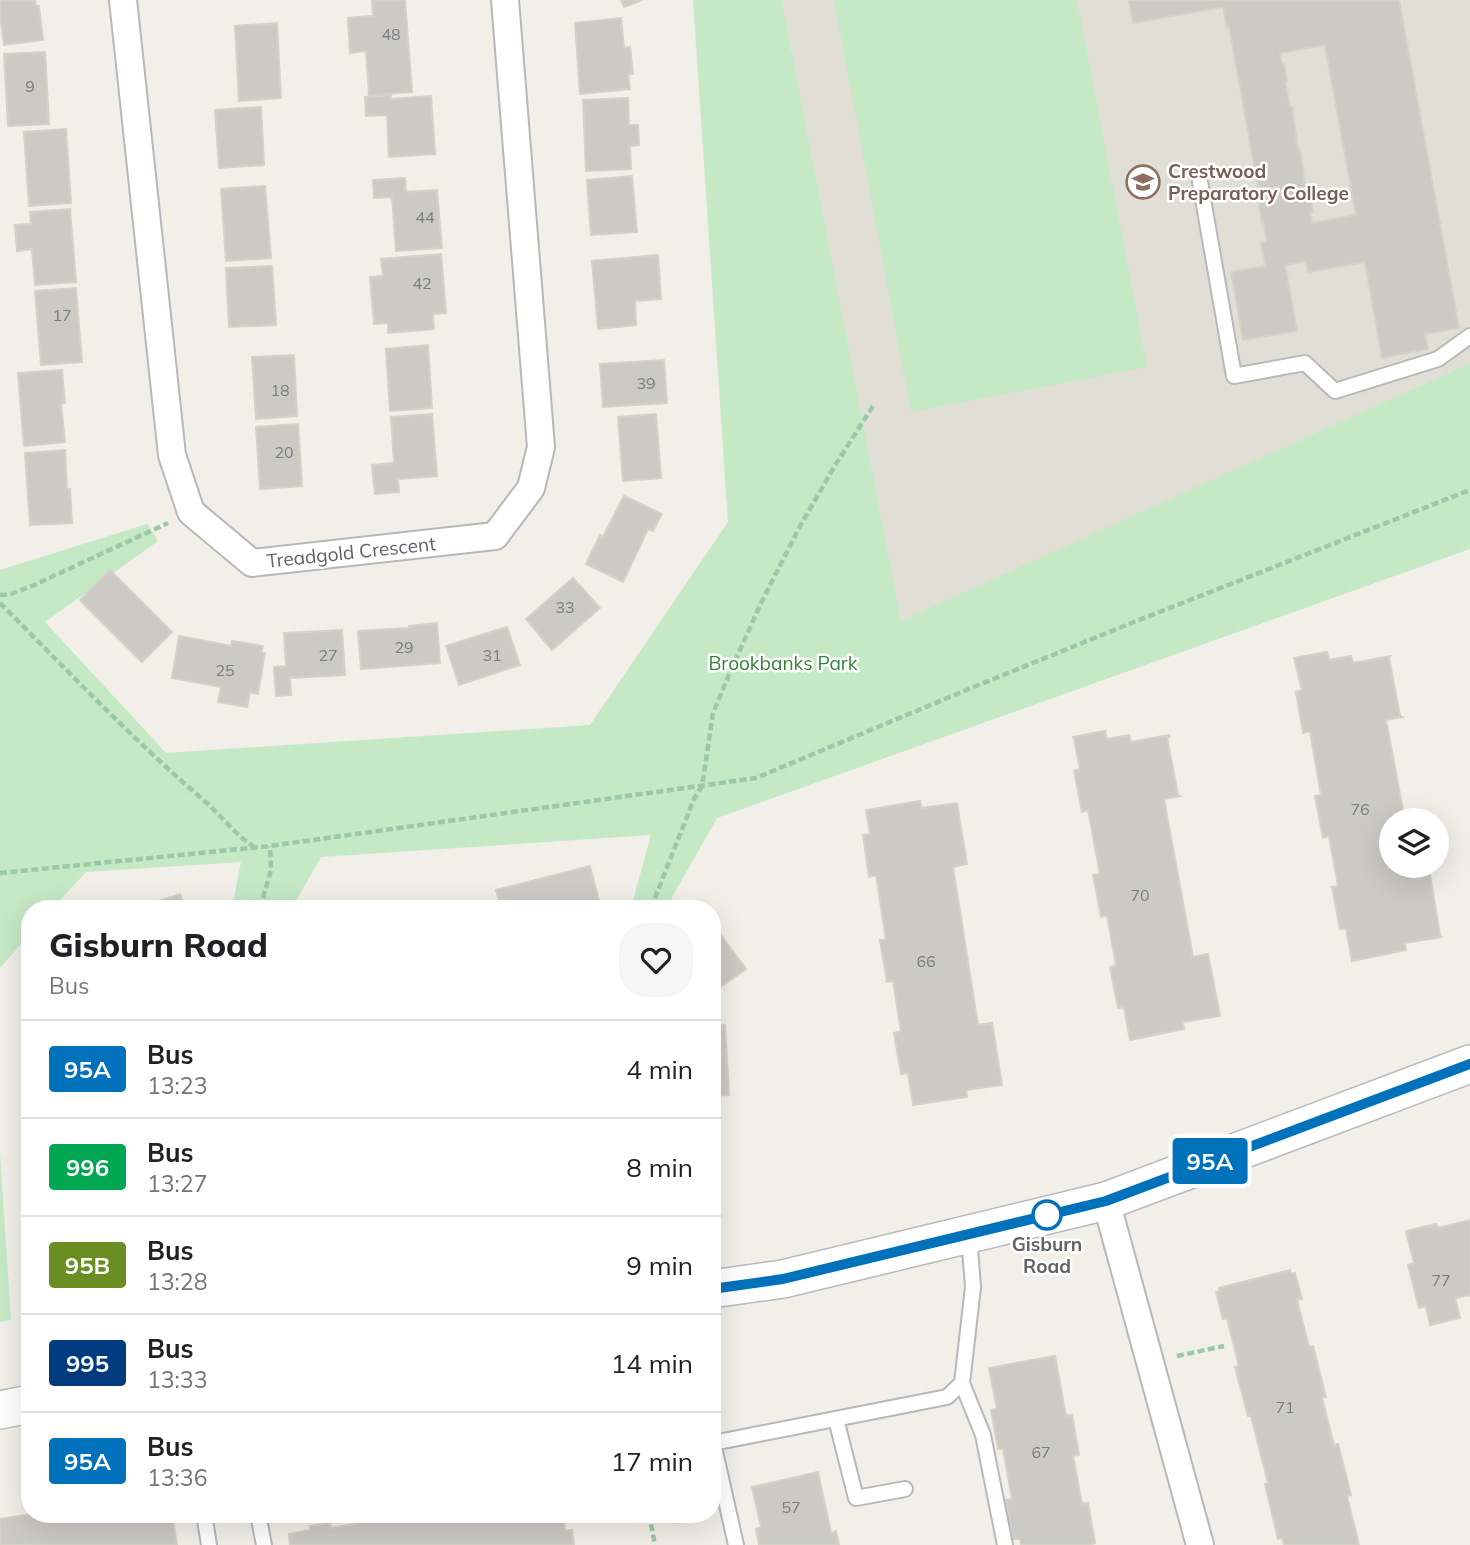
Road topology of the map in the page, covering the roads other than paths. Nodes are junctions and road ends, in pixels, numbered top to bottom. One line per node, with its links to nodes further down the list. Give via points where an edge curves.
1 (124, 0): 2 (street, Treadgold Crescent, via 172,455 191,512 252,563 495,536 531,488 541,447)
2 (505, 0)
3 (1199, 182): 4 (lane, via 1234,376 1305,363 1335,391 1438,359)
4 (1470, 337)
5 (1470, 1064): 6 (main road)
6 (1106, 1201): 7 (main road); 22 (street)
7 (969, 1234): 8 (main road, via 783,1279); 9 (lane, via 973,1287)
8 (721, 1288)
9 (962, 1384): 12 (lane, via 947,1397); 21 (lane, via 983,1435)
10 (21, 1406): 11 (main road)
11 (0, 1410)
12 (836, 1419): 13 (lane); 15 (lane, via 856,1498)
13 (721, 1439)
14 (721, 1477): 20 (lane)
15 (905, 1489)
16 (205, 1523): 18 (lane)
17 (260, 1523): 19 (lane)
18 (209, 1545)
19 (264, 1545)
20 (736, 1545)
21 (1005, 1545)
22 (1200, 1545)

